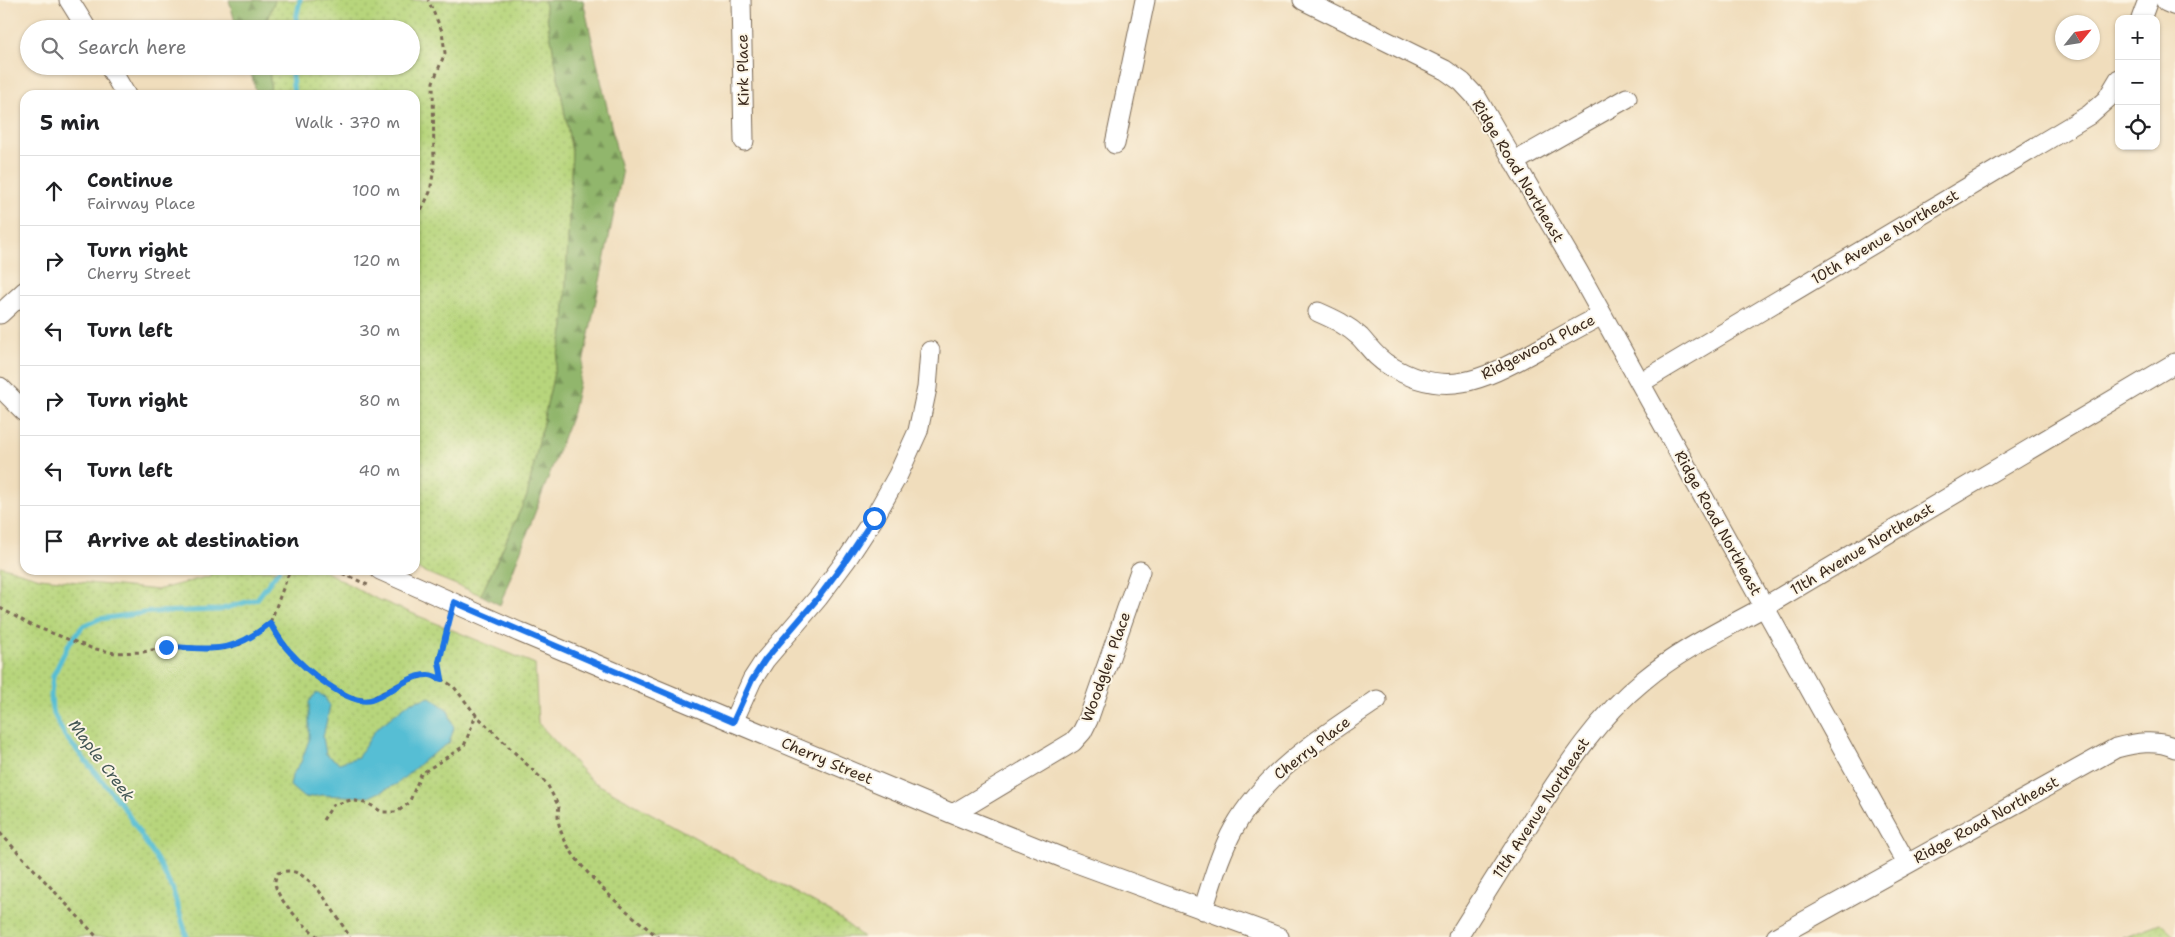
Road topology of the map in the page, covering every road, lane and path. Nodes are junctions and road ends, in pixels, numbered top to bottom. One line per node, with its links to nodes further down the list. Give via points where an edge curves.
1 (70, 0): 10 (street)
2 (428, 0): 18 (path, via 442,32 445,53 433,82 434,168 430,192)
3 (741, 0): 15 (street, Kirk Place)
4 (1145, 0): 16 (street)
5 (1303, 0): 17 (street, Ridge Road Northeast, via 1445,70 1462,82 1477,98)
6 (2148, 0): 9 (street)
7 (2168, 0): 8 (main road)
8 (2175, 2)
9 (2142, 15)
10 (82, 20)
11 (114, 75): 13 (street)
12 (2115, 85): 25 (street, 10th Avenue Northeast, via 2089,115)
13 (123, 90)
14 (1627, 98): 17 (street)
15 (744, 140)
16 (1115, 144)
17 (1514, 162): 22 (street, Ridge Road Northeast)
18 (420, 213)
19 (20, 296): 21 (street)
20 (1318, 312): 22 (street, Ridgewood Place, via 1341,322 1388,365 1408,376 1451,384 1491,375)
21 (0, 314)
22 (1602, 314): 25 (street, Ridge Road Northeast)
23 (930, 350): 38 (street, via 927,388 918,431 898,475 847,559 765,660)
24 (2175, 363): 32 (street, 11th Avenue Northeast)
25 (1640, 383): 32 (street, Ridge Road Northeast)
26 (0, 387): 27 (street)
27 (20, 407)
28 (1140, 571): 40 (street, Woodglen Place, via 1082,732 1073,742)
29 (288, 575): 34 (path)
30 (392, 575): 31 (street, Cherry Street)
31 (454, 602): 35 (path, via 439,662); 38 (street, Cherry Street)
32 (1764, 607): 43 (street, Ridge Road Northeast); 50 (street, 11th Avenue Northeast, via 1674,658 1645,679 1600,722 1572,758)
33 (0, 608): 34 (path, via 31,625 115,653 166,647 222,649 240,644)
34 (270, 623): 35 (path, via 289,651 306,668 351,698 369,700 427,674)
35 (442, 679): 37 (path, via 454,687)
36 (1377, 700): 44 (street, Cherry Place, via 1297,756 1252,801 1220,856)
37 (476, 715): 41 (path, via 464,746 421,774 409,803 397,812 382,812 369,804 351,800 333,805); 48 (path, via 547,784 559,807 557,814 564,838 586,872 615,902)
38 (733, 722): 40 (street, Cherry Street)
39 (2174, 742): 43 (street, Ridge Road Northeast, via 2134,743 2116,748)
40 (953, 814): 44 (street, Cherry Street)
41 (322, 820)
42 (0, 833): 45 (path)
43 (1907, 864): 51 (street)
44 (1203, 910): 49 (street, Cherry Street)
45 (97, 937)
46 (318, 937): 47 (path, via 306,928 278,894 275,881 278,874 287,870 298,873 317,889)
47 (350, 937)
48 (658, 937)
49 (1280, 937)
50 (1458, 937)
51 (1776, 937)

